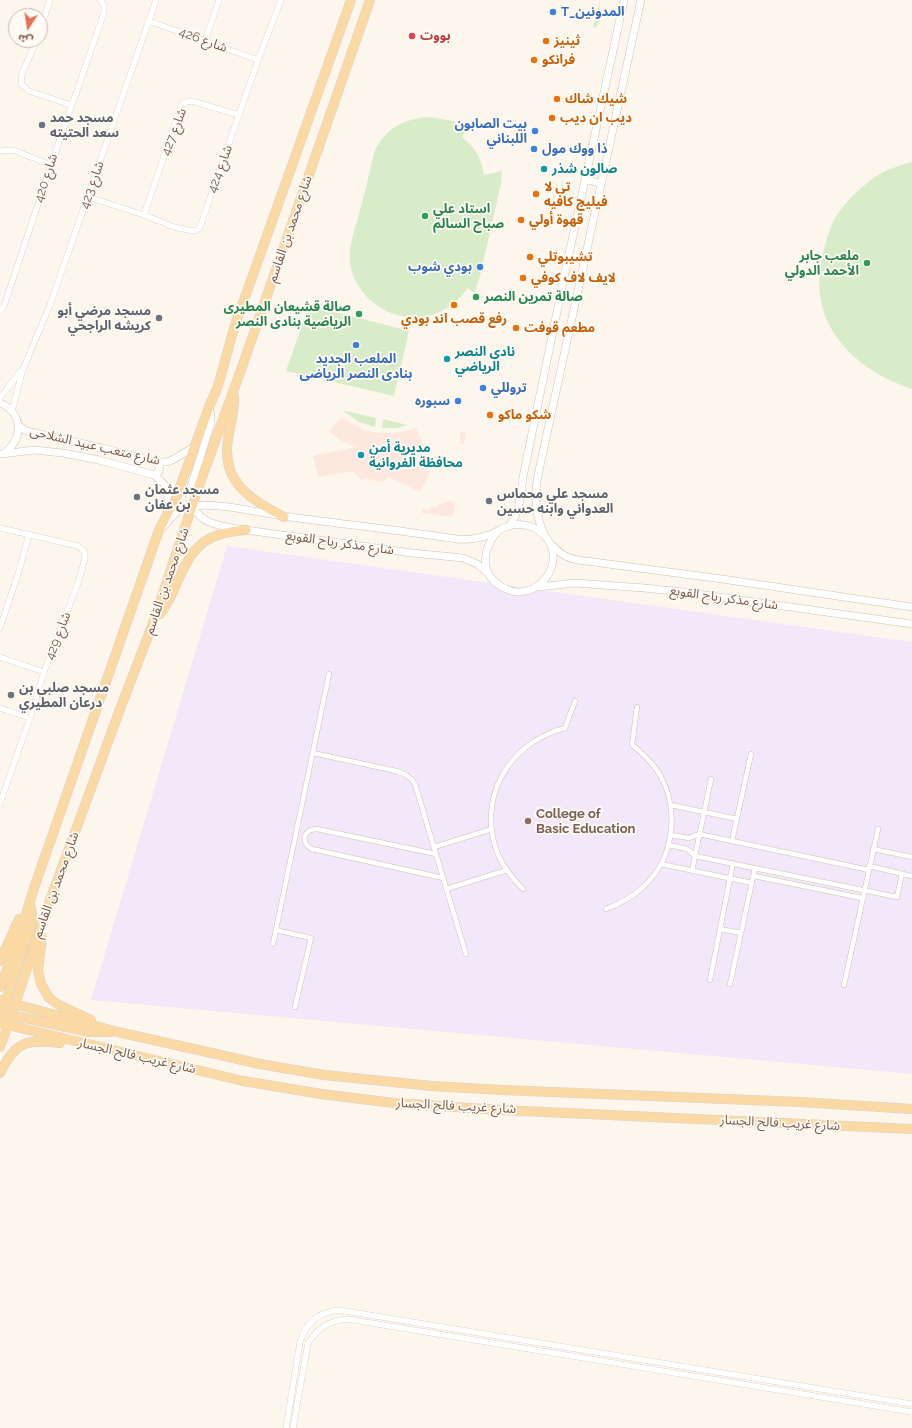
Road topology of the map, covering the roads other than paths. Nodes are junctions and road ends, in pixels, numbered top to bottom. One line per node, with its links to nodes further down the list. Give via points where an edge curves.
1 (100, 0): 13 (street, شارع 420, via 104,5 104,13)
2 (156, 0): 9 (street, شارع 423)
3 (219, 0): 10 (street)
4 (281, 0): 12 (street, شارع 424)
5 (351, 0): 26 (main road, شارع محمد بن القاسم, via 234,328 222,375)
6 (370, 0): 23 (main road, شارع محمد بن القاسم)
7 (624, 0): 17 (street)
8 (641, 0): 18 (street)
9 (149, 21): 10 (street, شارع 426); 19 (street, شارع 423)
10 (205, 41): 12 (street, شارع 426)
11 (33, 48): 13 (street, via 22,73 21,84 29,91)
12 (258, 60): 14 (street, شارع 424)
13 (72, 105): 16 (street, شارع 420)
14 (239, 115): 20 (street, شارع 427, via 192,101 181,106); 20 (street, شارع 424, via 200,227 193,231 174,227)
15 (0, 151): 16 (street, via 12,150)
16 (51, 165): 21 (street, شارع 420, via 4,306)
17 (585, 181): 18 (street); 36 (street, via 523,477 520,504)
18 (601, 184): 42 (street, via 536,485 538,517)
19 (88, 197): 20 (street, شارع 424); 22 (street, شارع 423, via 50,305)
20 (144, 215)
21 (0, 311)
22 (23, 369): 24 (street, شارع 423); 27 (street, شارع 423)
23 (234, 390): 33 (main road, شارع محمد بن القاسم); 35 (main road, via 234,409 226,449 231,471 235,481 250,498)
24 (0, 398)
25 (0, 403): 27 (street)
26 (209, 407): 29 (main road, شارع محمد بن القاسم); 33 (street, via 211,423 189,493)
27 (12, 411): 28 (street)
28 (18, 425): 30 (street, via 15,443); 31 (street, شارع متعب عبيد الشلاحى, via 26,431)
29 (194, 447): 31 (street, شارع متعب عبيد الشلاحى, via 171,460); 34 (main road, شارع محمد بن القاسم, via 175,500)
30 (1, 455): 32 (street, شارع متعب عبيد الشلاحى, via 34,450 63,453)
31 (156, 462): 32 (street, via 160,465 160,470)
32 (154, 475): 34 (street, شارع متعب عبيد الشلاحى, via 167,490)
33 (193, 506): 35 (street, شارع مذكر رباح القوبع, via 217,506); 38 (street, شارع مذكر رباح القوبع, via 178,510); 39 (street, شارع مذكر رباح القوبع, via 198,515 207,521); 47 (main road, شارع محمد بن القاسم)
34 (169, 509): 38 (main road, شارع محمد بن القاسم)
35 (284, 516): 40 (street, شارع مذكر رباح القوبع, via 456,539 481,538)
36 (510, 526): 40 (street); 42 (street, via 529,526)
37 (0, 528): 41 (street, شارع 429)
38 (159, 530): 89 (main road, شارع محمد بن القاسم)
39 (246, 530): 44 (street, شارع مذكر رباح القوبع, via 463,558 478,564); 47 (main road, via 217,535 194,550 168,601)
40 (497, 532): 44 (street, via 486,548 486,566)
41 (29, 534): 49 (street); 51 (street, شارع 429, via 78,546 84,551 85,559)
42 (545, 536): 43 (street)
43 (550, 543): 45 (street, via 552,568 543,583); 46 (street, شارع مذكر رباح القوبع, via 560,554 578,560)
44 (489, 574): 45 (street, via 496,583 515,592)
45 (536, 588): 48 (street, شارع مذكر رباح القوبع, via 575,583 644,588)
46 (912, 607)
47 (153, 623): 96 (main road, شارع محمد بن القاسم)
48 (912, 624)
49 (0, 628)
50 (0, 657): 51 (street)
51 (44, 672): 56 (street, شارع 429)
52 (329, 674): 57 (street)
53 (575, 701): 64 (street, via 565,728 534,741 518,753 506,769 494,794)
54 (637, 707): 61 (street, via 632,745 654,766)
55 (0, 708): 56 (street)
56 (30, 718): 60 (street, شارع 429)
57 (313, 753): 68 (street); 72 (street, via 407,774 415,784)
58 (751, 754): 63 (street)
59 (711, 779): 62 (street)
60 (0, 803)
61 (671, 805): 62 (street); 67 (street)
62 (704, 812): 63 (street); 66 (street)
63 (737, 819): 70 (street)
64 (492, 829): 72 (street); 81 (street, via 494,844)
65 (878, 829): 73 (street)
66 (699, 834): 67 (street, via 689,838); 70 (street); 75 (street)
67 (671, 835): 71 (street)
68 (295, 837): 69 (street); 98 (street)
69 (304, 839): 74 (street, via 308,831 317,829); 86 (street, via 312,849)
70 (732, 841): 80 (street)
71 (669, 845): 75 (street, via 686,849); 78 (street)
72 (434, 847): 74 (street)
73 (873, 849): 76 (street); 80 (street)
74 (436, 854): 86 (street)
75 (695, 856): 77 (street); 82 (street)
76 (912, 857)
77 (733, 863): 79 (street); 87 (street)
78 (661, 864): 82 (street); 95 (street, via 648,882 632,896)
79 (756, 868): 84 (street); 92 (street)
80 (869, 868): 83 (street); 92 (street)
81 (507, 870): 90 (street); 91 (street)
82 (692, 871): 87 (street)
83 (902, 874): 85 (street); 92 (street, via 897,897)
84 (754, 876): 88 (street); 93 (street)
85 (912, 876)
86 (443, 878): 90 (street)
87 (730, 879): 88 (street); 97 (street)
88 (752, 883): 99 (street)
89 (35, 885): 94 (main road, شارع محمد بن القاسم); 102 (main road)
90 (446, 889): 101 (street)
91 (523, 889)
92 (864, 890): 93 (street)
93 (862, 898): 105 (street)
94 (29, 903): 106 (main road, شارع محمد بن القاسم); 109 (main road, via 32,922)
95 (606, 909)
96 (45, 914): 107 (main road, شارع محمد بن القاسم); 110 (main road, via 38,972 49,998 59,1006)
97 (720, 929): 99 (street); 103 (street)
98 (276, 930): 100 (street); 108 (street, via 311,938)
99 (741, 933): 104 (street)
100 (273, 944)
101 (466, 954)
102 (0, 961)
103 (710, 980)
104 (730, 984)
105 (844, 985)
106 (0, 987)
107 (15, 1005): 109 (main road, شارع غريب فالح الجسار); 110 (main road, شارع غريب فالح الجسار)
108 (295, 1007)
109 (4, 1013): 110 (main road, via 88,1032); 111 (main road); 112 (main road, شارع غريب فالح الجسار)
110 (118, 1032): 114 (main road, شارع غريب فالح الجسار, via 260,1064 324,1075 389,1082 502,1090)
111 (0, 1047)
112 (111, 1050): 113 (main road, via 29,1041 8,1057); 115 (main road, شارع غريب فالح الجسار, via 243,1081 394,1103)
113 (0, 1072)
114 (912, 1109)
115 (912, 1129)
116 (912, 1404): 118 (street, via 339,1310 319,1315 305,1330 300,1342)
117 (912, 1412): 119 (street, via 347,1319 324,1325 308,1343)
118 (286, 1428)
119 (293, 1428)

